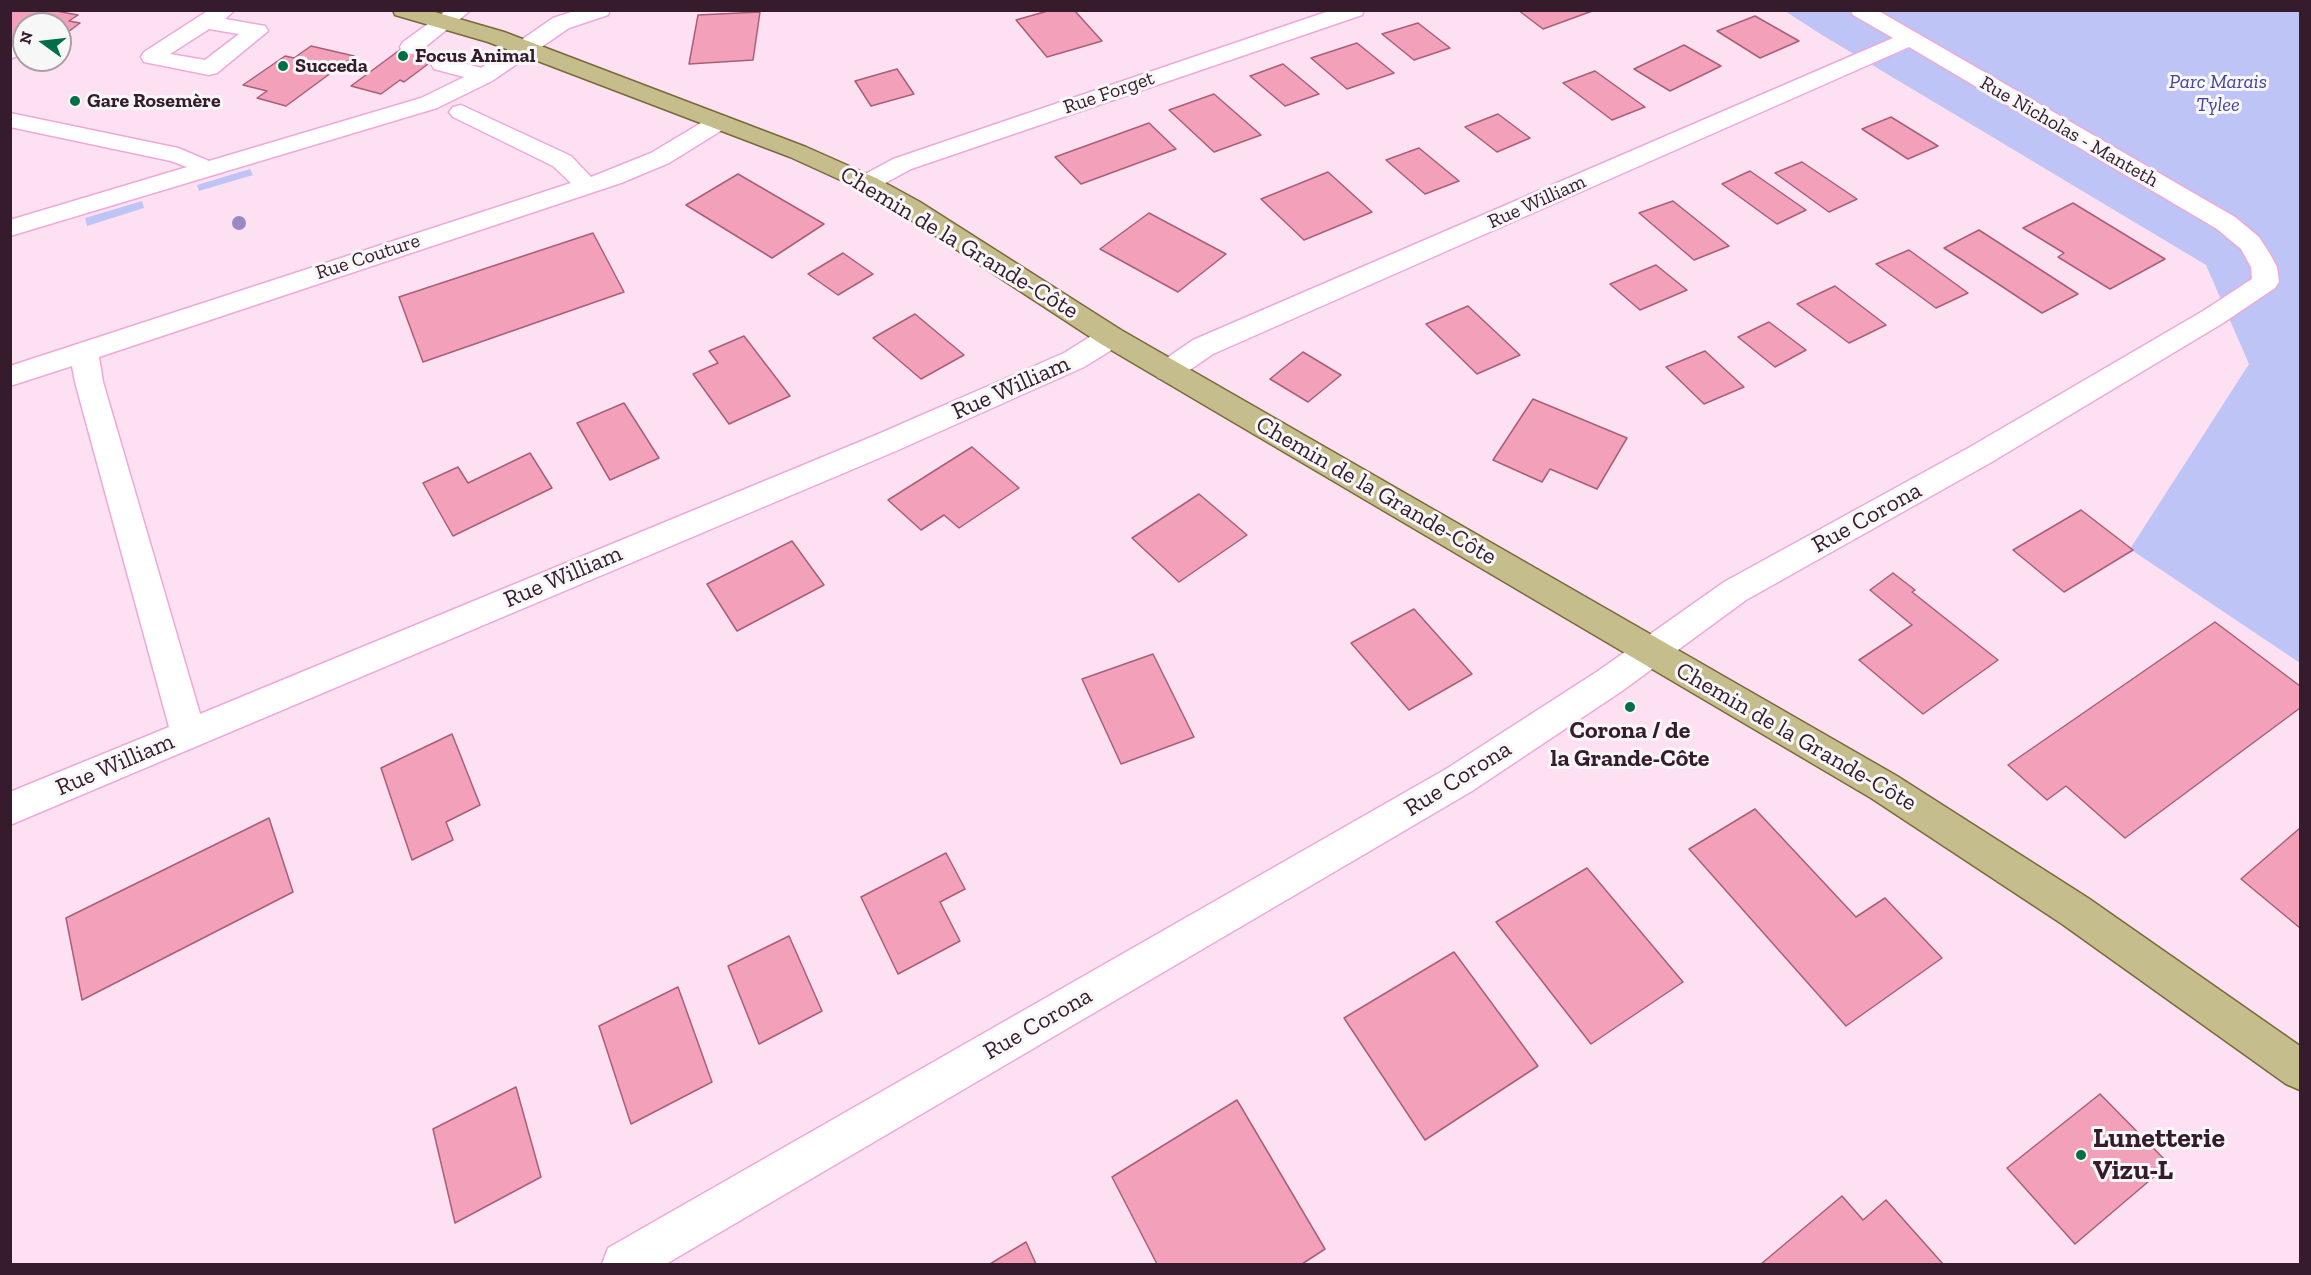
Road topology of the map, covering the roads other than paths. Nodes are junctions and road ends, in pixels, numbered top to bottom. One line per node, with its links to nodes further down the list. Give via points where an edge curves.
1 (225, 10): 8 (street)
2 (403, 10): 7 (main road, Chemin de la Grande-Côte)
3 (600, 10): 6 (street)
4 (1354, 10): 18 (street, Rue Forget, via 902,164)
5 (1861, 10): 9 (street, Rue Nicholas - Manteth)
6 (567, 15): 11 (street, via 561,24)
7 (453, 16): 10 (street); 11 (main road, Chemin de la Grande-Côte)
8 (206, 22)
9 (1909, 39): 21 (street, Rue Nicholas - Manteth, via 2226,223 2250,243); 24 (street, Rue William, via 1203,347)
10 (411, 47)
11 (525, 48): 13 (street); 16 (main road, Chemin de la Grande-Côte)
12 (442, 64): 13 (street)
13 (484, 76): 17 (street, via 422,105)
14 (461, 112): 19 (street, via 562,161)
15 (10, 120): 17 (street, via 178,155)
16 (718, 122): 18 (main road, Chemin de la Grande-Côte); 19 (street, Rue Couture, via 660,158)
17 (203, 169): 20 (street)
18 (867, 183): 22 (main road, Chemin de la Grande-Côte)
19 (586, 187): 23 (street, Rue Couture)
20 (10, 228)
21 (2264, 267): 26 (street, Rue Corona, via 2266,282 2248,296 1980,455 1735,591)
22 (1111, 337): 24 (main road, Chemin de la Grande-Côte); 27 (street, Rue William, via 1074,360 896,438)
23 (84, 351): 25 (street, Rue Couture); 27 (street, via 89,382)
24 (1168, 371): 26 (main road, Chemin de la Grande-Côte)
25 (10, 376)
26 (1650, 651): 29 (main road, Chemin de la Grande-Côte, via 1937,820 2075,911); 30 (street, Rue Corona, via 1460,780)
27 (188, 734): 28 (street, Rue William)
28 (10, 809)
29 (2301, 1070)
30 (624, 1264)

